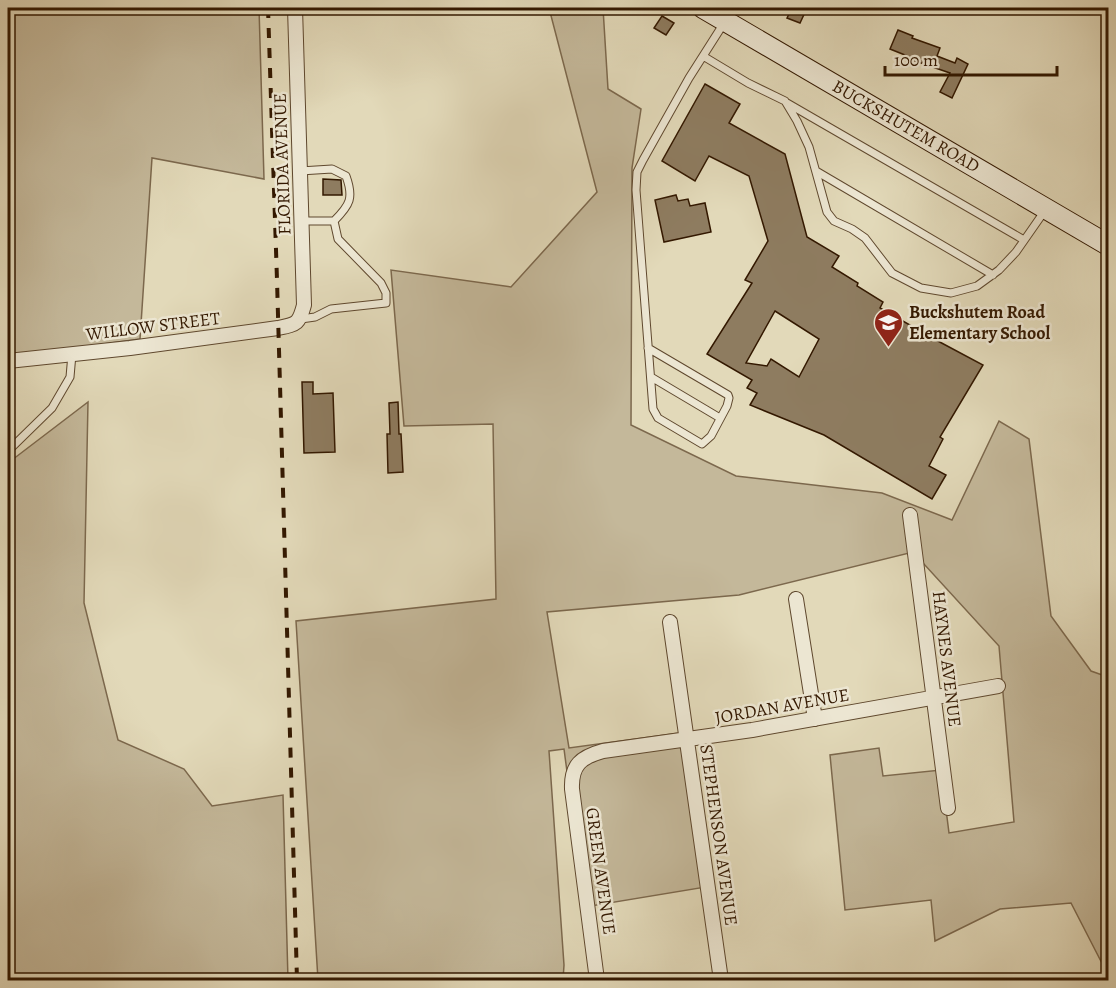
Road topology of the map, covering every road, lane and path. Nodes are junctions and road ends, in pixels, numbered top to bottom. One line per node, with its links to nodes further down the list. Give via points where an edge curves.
1 (295, 8): 6 (street, FLORIDA AVENUE)
2 (703, 8): 3 (main road, BUCKSHUTEM ROAD)
3 (726, 21): 4 (lane); 8 (main road, BUCKSHUTEM ROAD)
4 (703, 56): 5 (lane); 15 (lane, via 637,172)
5 (785, 101): 7 (lane, via 809,147); 11 (lane)
6 (300, 171): 9 (street, FLORIDA AVENUE); 10 (lane, via 332,169 346,176 351,188 347,208)
7 (816, 171): 13 (lane); 13 (lane, via 827,212 834,221 865,238 892,273 921,288 951,293 977,286)
8 (1046, 209): 11 (lane); 12 (main road, BUCKSHUTEM ROAD)
9 (301, 221): 10 (lane); 14 (street, FLORIDA AVENUE)
10 (334, 221): 14 (lane, via 338,238 381,283 386,303 331,309)
11 (1024, 240): 13 (lane)
12 (1108, 245)
13 (993, 275)
14 (301, 319): 16 (street, WILLOW STREET, via 278,328)
15 (648, 348): 18 (lane); 19 (lane, via 728,394 728,406)
16 (72, 354): 17 (street, WILLOW STREET); 20 (lane, via 70,377 52,408)
17 (8, 361)
18 (651, 377): 19 (lane); 19 (lane, via 653,410 658,418 702,444)
19 (720, 418)
20 (8, 451)
21 (910, 515): 25 (street, HAYNES AVENUE)
22 (796, 599): 26 (street)
23 (670, 622): 27 (street, STEPHENSON AVENUE)
24 (998, 686): 25 (street, JORDAN AVENUE)
25 (933, 697): 26 (street, JORDAN AVENUE); 29 (street, HAYNES AVENUE)
26 (814, 719): 27 (street, JORDAN AVENUE)
27 (687, 740): 28 (street, JORDAN AVENUE, via 603,751 582,759); 31 (street, STEPHENSON AVENUE)
28 (576, 766): 30 (street, GREEN AVENUE, via 572,789)
29 (948, 808)
30 (597, 981)
31 (721, 981)

